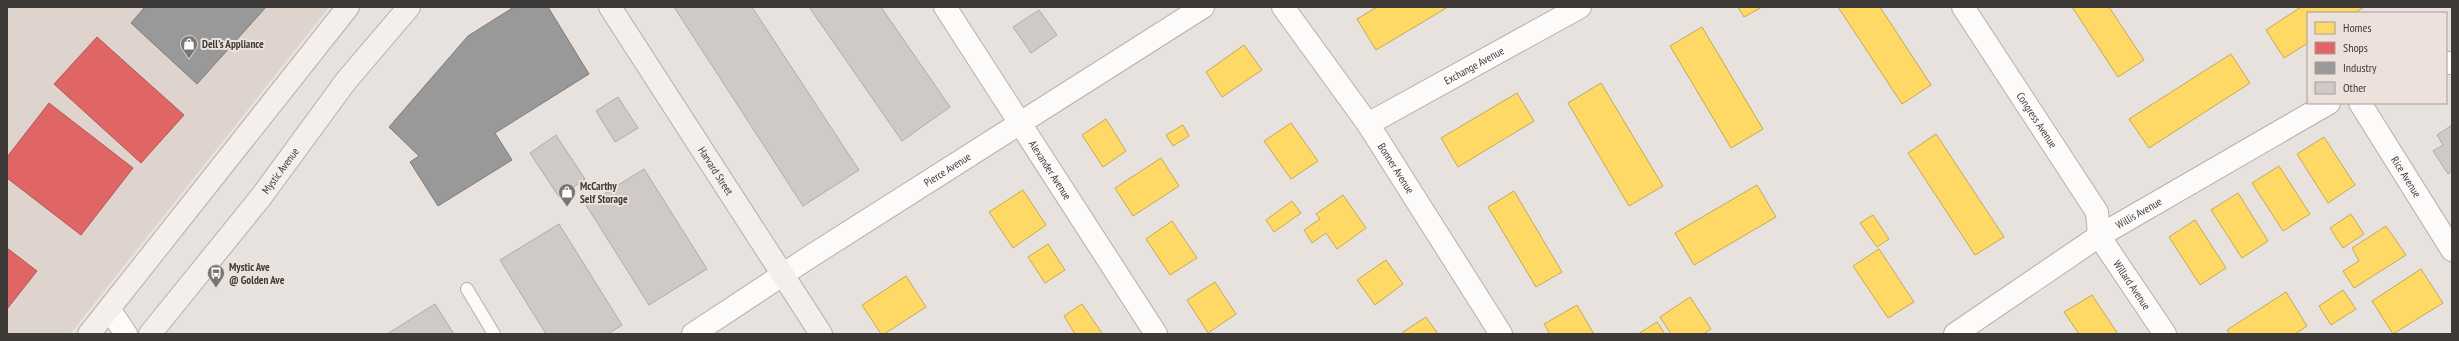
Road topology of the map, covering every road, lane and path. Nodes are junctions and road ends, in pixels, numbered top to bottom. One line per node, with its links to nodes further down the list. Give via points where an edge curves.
1 (348, 7): 17 (main road)
2 (409, 7): 20 (main road, Mystic Avenue, via 346,81 261,197)
3 (610, 7): 15 (main road, Harvard Street)
4 (944, 7): 11 (street, Alexander Avenue)
5 (1203, 7): 11 (street, Pierce Avenue)
6 (1283, 7): 12 (street, Bonner Avenue)
7 (1580, 7): 12 (street, Exchange Avenue)
8 (1963, 7): 13 (street, Congress Avenue, via 2097,212)
9 (2327, 104): 13 (street, Willis Avenue)
10 (2361, 104): 14 (street, Rice Avenue)
11 (1019, 123): 15 (street, Pierce Avenue); 24 (street, Alexander Avenue)
12 (1368, 124): 25 (street, Bonner Avenue)
13 (2099, 236): 26 (street, Willis Avenue); 27 (street, Willard Avenue)
14 (2452, 250)
15 (783, 274): 22 (street, Pierce Avenue); 23 (main road, Harvard Street)
16 (467, 289): 21 (lane)
17 (109, 309): 18 (main road); 19 (street)
18 (89, 334)
19 (126, 334)
20 (150, 334)
21 (494, 334)
22 (693, 334)
23 (821, 334)
24 (1156, 334)
25 (1501, 334)
26 (1955, 334)
27 (2165, 334)

